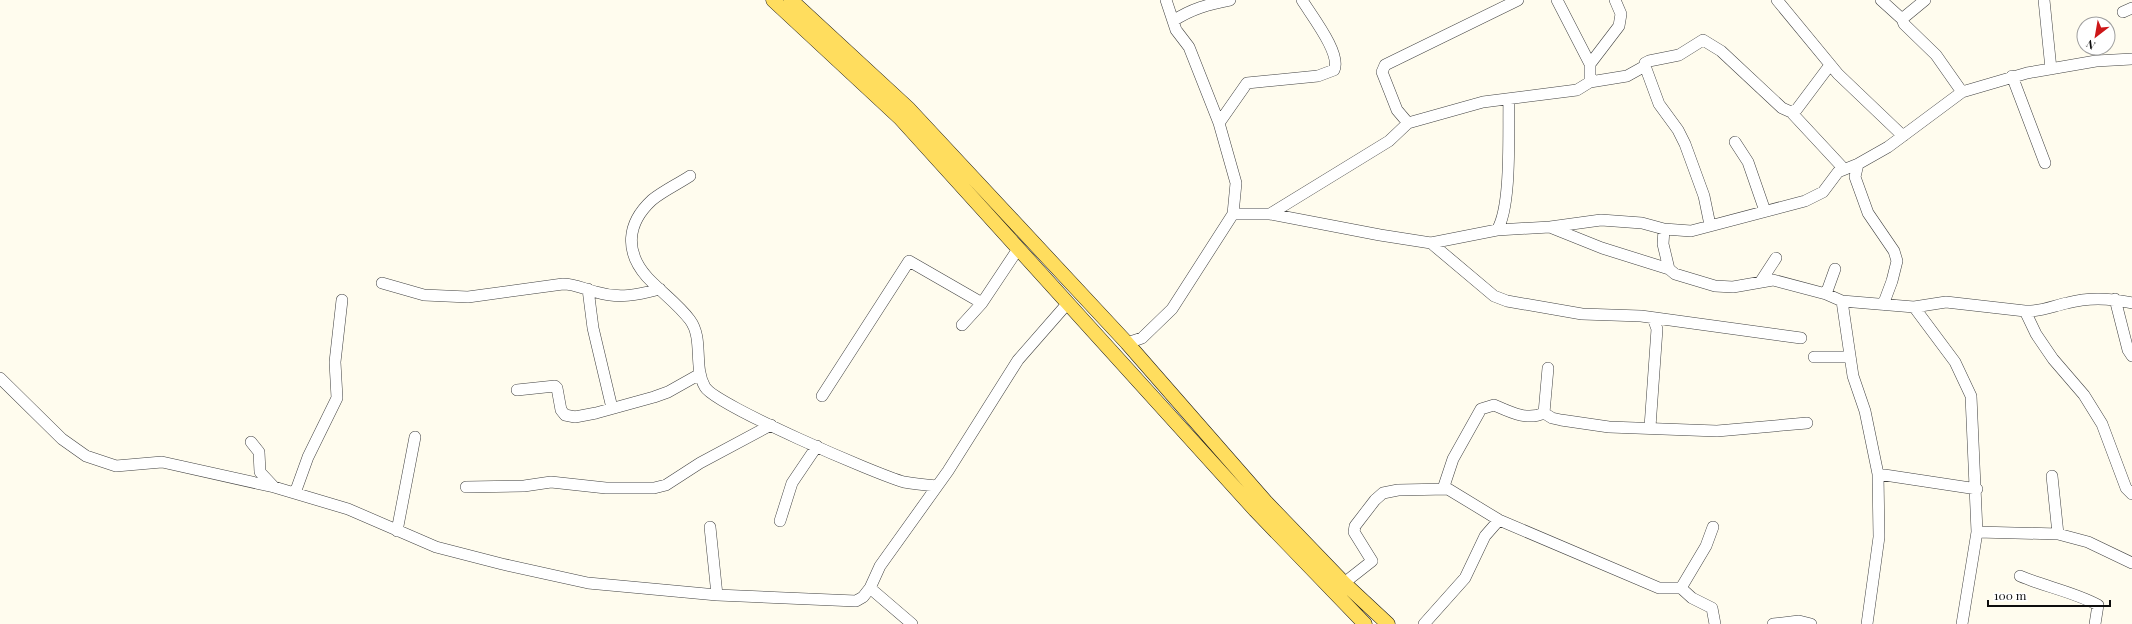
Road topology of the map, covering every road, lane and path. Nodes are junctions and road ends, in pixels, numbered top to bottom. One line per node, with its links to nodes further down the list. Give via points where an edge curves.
1 (773, 0): 41 (main road, via 900,118)
2 (791, 0): 62 (main road, via 909,109)
3 (1166, 0): 14 (street)
4 (1230, 0): 14 (street, via 1204,5)
5 (1302, 0): 25 (street, via 1336,59 1334,70 1318,76 1247,84)
6 (1518, 0): 26 (street, via 1385,65 1382,72 1397,110)
7 (1557, 0): 16 (street)
8 (1615, 0): 16 (street, via 1621,14 1619,26)
9 (1777, 0): 17 (street)
10 (1881, 0): 13 (street)
11 (1925, 0): 13 (street)
12 (2044, 0): 19 (street)
13 (1902, 19): 22 (street, via 1936,55)
14 (1173, 21): 25 (street, via 1176,30 1189,47)
15 (2132, 59): 19 (street, via 2096,61)
16 (1590, 64): 21 (street)
17 (1830, 65): 24 (street, via 1797,109); 27 (street)
18 (1645, 66): 21 (street, via 1627,76); 24 (street, via 1649,60 1686,51 1703,40 1721,51 1782,108); 36 (street, via 1660,104 1685,144 1704,196)
19 (2051, 69): 20 (street)
20 (2012, 76): 22 (street); 29 (street)
21 (1590, 82): 23 (street, via 1577,90)
22 (1962, 92): 27 (street)
23 (1509, 99): 26 (street, via 1483,102); 39 (street, via 1506,200 1503,221)
24 (1791, 112): 31 (street)
25 (1219, 123): 34 (street, via 1236,183)
26 (1408, 123): 35 (street, via 1389,141)
27 (1902, 136): 30 (street)
28 (1735, 142): 33 (street, via 1748,162)
29 (2044, 163)
30 (1858, 164): 31 (street); 56 (street, via 1855,178 1868,213 1894,251 1897,261)
31 (1844, 169): 33 (street, via 1838,172 1823,192 1805,201)
32 (690, 176): 47 (street, via 652,200 642,212 632,232 631,252 635,262)
33 (1765, 211): 36 (street)
34 (1233, 214): 35 (street); 62 (street, via 1172,309 1142,338)
35 (1270, 214): 40 (street)
36 (1710, 225): 38 (street, via 1691,231)
37 (1550, 227): 38 (street, via 1601,220 1642,223); 39 (street); 43 (street, via 1602,248)
38 (1664, 229): 43 (street, via 1663,244)
39 (1497, 230): 40 (street)
40 (1431, 243): 59 (street, via 1494,296 1507,301 1582,314)
41 (1018, 250): 53 (street); 55 (main road)
42 (1776, 258): 45 (street)
43 (1669, 269): 45 (street, via 1675,274 1715,286 1733,287)
44 (1834, 269): 49 (street, via 1832,282)
45 (1761, 281): 49 (street, via 1773,280)
46 (382, 283): 48 (street, via 424,295 468,298 563,284)
47 (660, 288): 48 (street, via 635,296 619,297); 67 (street, via 691,322 698,346)
48 (588, 289): 71 (street, via 593,328)
49 (1826, 294): 52 (street)
50 (2115, 299): 54 (street); 58 (street, via 2092,298 2068,302 2038,312); 63 (street, via 2128,350)
51 (342, 300): 86 (street, via 335,362 337,398 308,457)
52 (1842, 301): 56 (street); 65 (street)
53 (982, 303): 60 (street); 70 (street, via 909,261)
54 (2132, 303)
55 (1067, 304): 81 (street, via 1018,360); 102 (main road, via 1255,510)
56 (1883, 305): 57 (street)
57 (1914, 307): 58 (street, via 1946,302); 85 (street, via 1952,357 1968,386 1971,396)
58 (2025, 312): 87 (street, via 2036,334 2084,395 2102,424 2126,488)
59 (1659, 319): 61 (street); 75 (street)
60 (962, 325)
61 (1801, 338)
62 (1127, 344): 97 (main road, via 1260,496)
63 (2132, 356)
64 (1814, 357): 65 (street)
65 (1850, 357): 79 (street, via 1853,376 1865,411)
66 (1548, 368): 72 (street)
67 (700, 374): 71 (street, via 668,392); 74 (street, via 705,388 716,398)
68 (0, 378): 82 (street, via 62,439 86,456 116,466 162,462)
69 (517, 390): 71 (street, via 555,386 564,415 575,417)
70 (822, 396)
71 (612, 408)
72 (1544, 413): 75 (street, via 1552,418 1609,428); 84 (street, via 1537,417 1525,417 1494,404 1481,409 1453,459)
73 (1807, 423): 75 (street, via 1718,431)
74 (771, 425): 78 (street); 83 (street, via 700,462 666,485 654,488 606,488 551,482 524,486)
75 (1650, 427)
76 (415, 437): 92 (street)
77 (251, 442): 82 (street, via 259,452 260,472)
78 (817, 446): 81 (street, via 859,466 904,482); 89 (street, via 792,483)
79 (1878, 474): 85 (street); 110 (street, via 1879,537)
80 (2052, 476): 94 (street)
81 (937, 486): 98 (street, via 880,566)
82 (274, 487): 86 (street)
83 (466, 487)
84 (1443, 489): 88 (street, via 1448,489); 97 (street, via 1398,490 1383,493 1375,500 1355,526 1354,532 1372,561)
85 (1977, 489): 93 (street)
86 (295, 493): 92 (street, via 348,509)
87 (2132, 494)
88 (1499, 520): 99 (street, via 1659,588); 106 (street, via 1486,536 1465,578)
89 (780, 521)
90 (710, 527): 100 (street)
91 (1713, 527): 99 (street, via 1706,546)
92 (397, 531): 100 (street, via 436,547 588,583)
93 (1977, 532): 94 (street); 111 (street)
94 (2058, 534): 95 (street, via 2088,542)
95 (2132, 563)
96 (2020, 576): 112 (street, via 2037,584 2083,597 2098,605)
97 (1344, 584): 101 (main road)
98 (870, 588): 100 (street, via 856,601); 103 (street)
99 (1681, 588): 107 (street, via 1692,598 1712,608)
100 (717, 595)
101 (1362, 601): 102 (main road); 105 (main road)
102 (1352, 611): 104 (main road)
103 (912, 624)
104 (1365, 624)
105 (1388, 624)
106 (1424, 624)
107 (1715, 624)
108 (1773, 624): 109 (street, via 1799,621)
109 (1811, 624)
110 (1867, 624)
111 (1962, 624)
112 (2095, 624)

